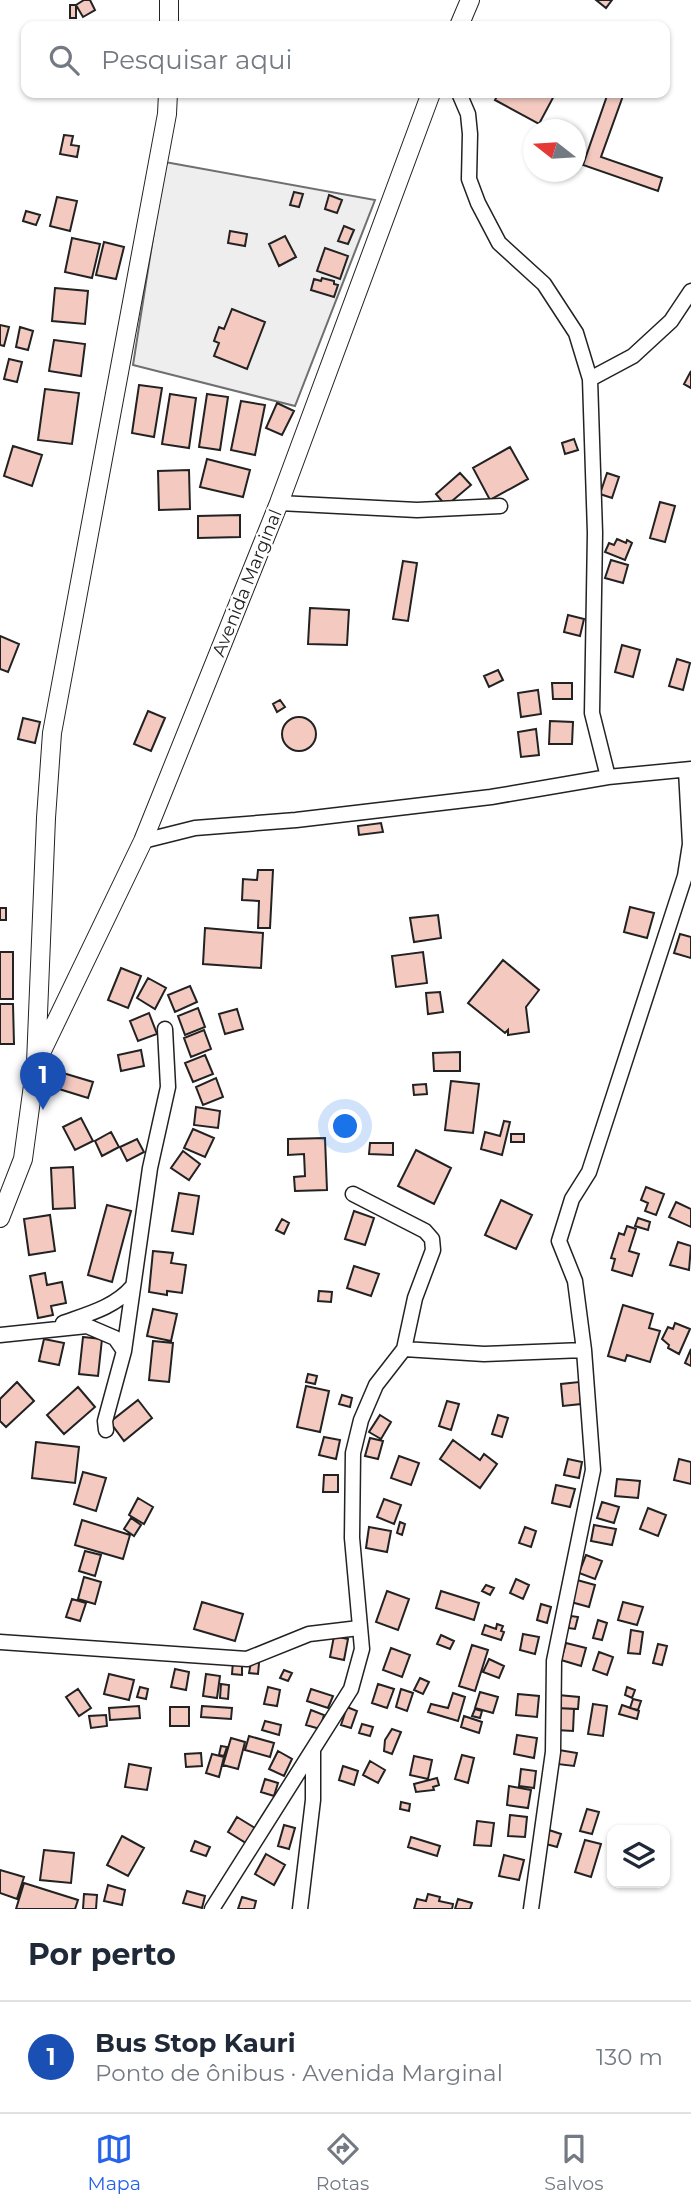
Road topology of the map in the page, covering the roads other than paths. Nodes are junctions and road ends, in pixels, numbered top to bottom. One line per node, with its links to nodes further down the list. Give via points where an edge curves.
1 (169, 0): 3 (street)
2 (470, 0): 4 (street)
3 (169, 21)
4 (461, 21)
5 (168, 98): 16 (street, Avenida Marginal, via 52,733)
6 (429, 98): 10 (street, Avenida Marginal)
7 (461, 98): 9 (street, via 470,134 469,179 478,203 499,243 544,284 576,333)
8 (691, 291): 9 (street, via 671,321 633,356)
9 (590, 379): 13 (street, via 595,533 592,713)
10 (279, 503): 11 (street, via 416,510); 14 (street, Avenida Marginal)
11 (500, 506)
12 (688, 770): 13 (street); 23 (street, via 690,844 685,876 589,1172 572,1199 559,1241 575,1280)
13 (608, 777): 14 (street, via 491,797 195,828)
14 (143, 841): 16 (street, Avenida Marginal)
15 (165, 1029): 19 (street, via 169,1087 150,1168)
16 (36, 1063): 18 (street, Avenida Marginal, via 23,1159)
17 (353, 1194): 22 (street, via 432,1239 433,1250 415,1298)
18 (0, 1218)
19 (132, 1287): 20 (street, via 114,1304); 24 (street)
20 (46, 1330): 21 (street); 24 (street, via 87,1326 114,1338)
21 (0, 1335)
22 (404, 1349): 23 (street, via 484,1354); 26 (street, via 376,1385 353,1453 352,1538)
23 (584, 1350): 31 (street, via 593,1469 554,1661 553,1752)
24 (124, 1351): 25 (street)
25 (106, 1430)
26 (359, 1628): 27 (street, via 309,1634 247,1659); 28 (street, via 362,1649 351,1689)
27 (0, 1642)
28 (313, 1751): 29 (street); 30 (street, via 313,1800)
29 (212, 1909)
30 (300, 1909)
31 (531, 1909)

